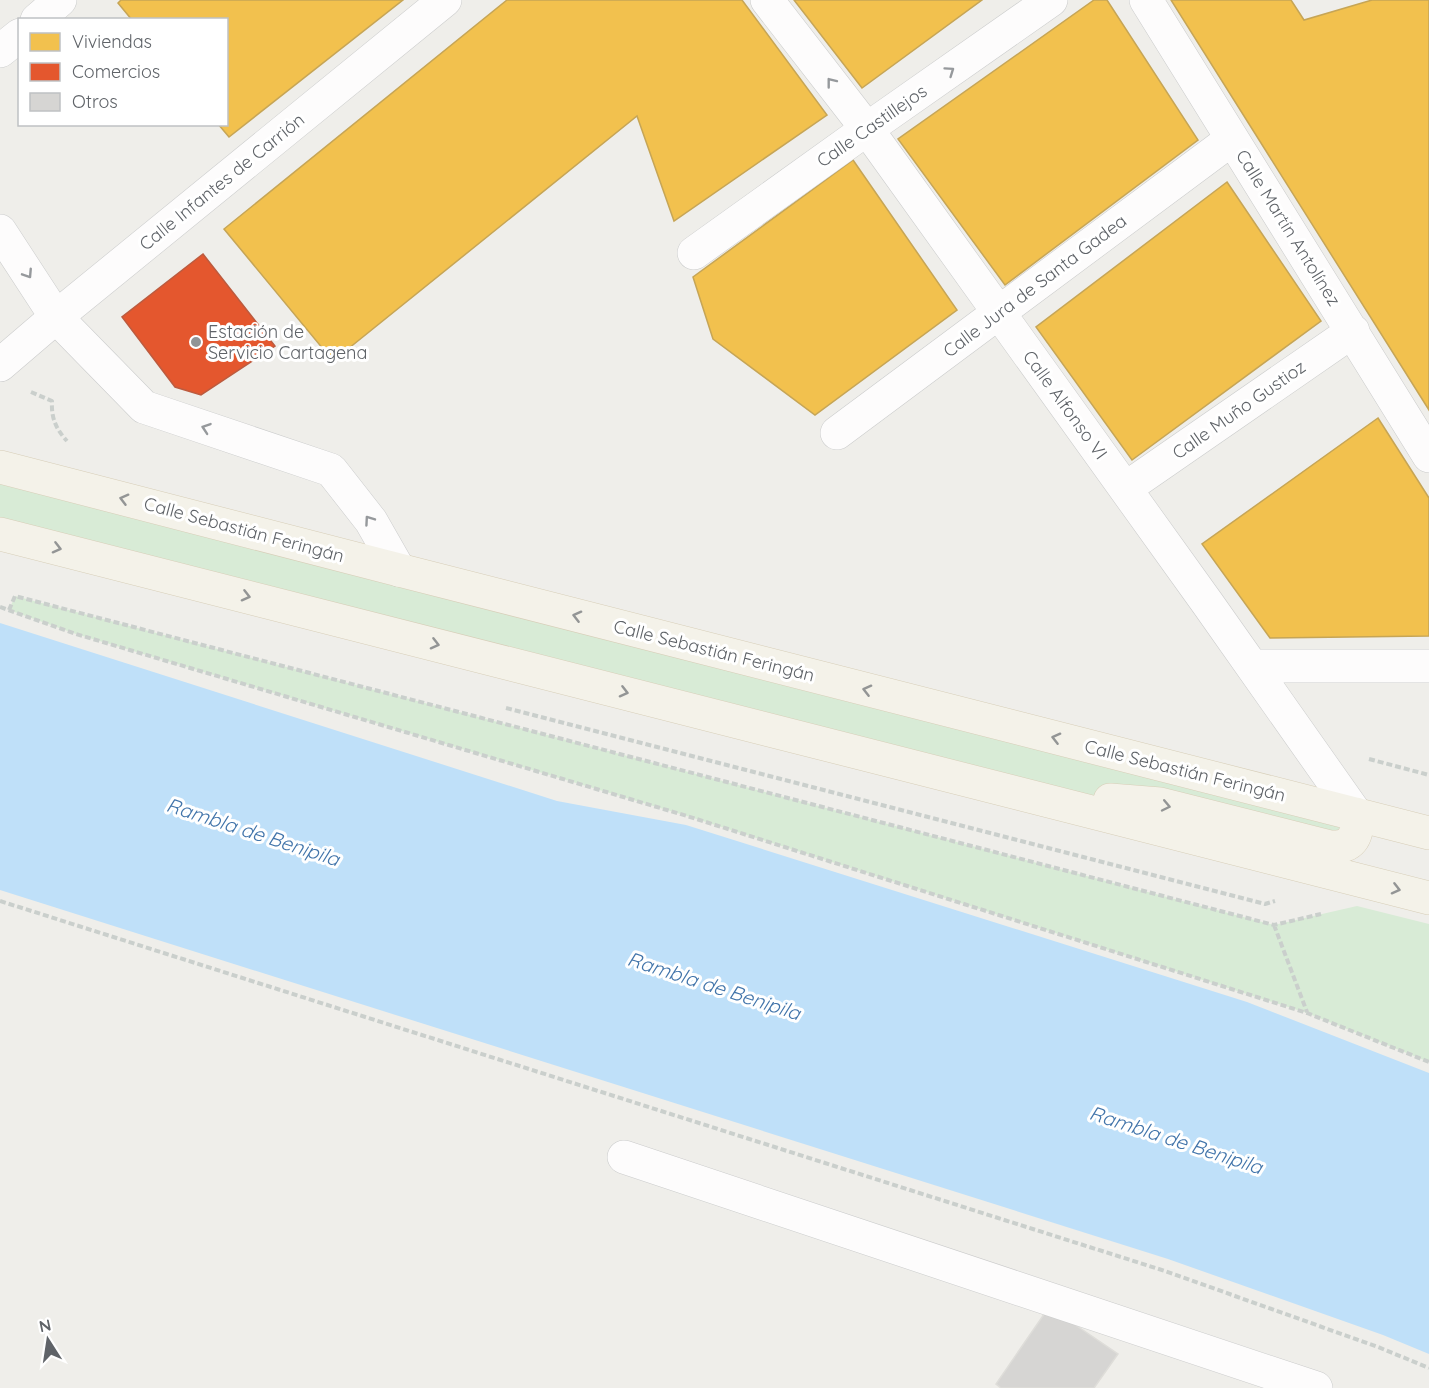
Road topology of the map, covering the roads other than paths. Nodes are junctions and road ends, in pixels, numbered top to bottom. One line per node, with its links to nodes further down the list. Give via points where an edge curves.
1 (60, 0): 6 (street)
2 (445, 0): 14 (street, Calle Infantes de Carrión)
3 (767, 0): 9 (street, Calle Alfonso VI, one-way to 3)
4 (1146, 0): 10 (street, Calle Martín Antolínez)
5 (1045, 2): 9 (street, Calle Castillejos, one-way to 5)
6 (39, 18)
7 (18, 37): 8 (street)
8 (0, 51)
9 (867, 129): 12 (street, Calle Castillejos); 13 (street, Calle Alfonso VI)
10 (1232, 139): 13 (street, Calle Jura de Santa Gadea); 15 (street, Calle Martín Antolínez)
11 (3, 241): 14 (street, one-way to 14)
12 (694, 253)
13 (999, 312): 17 (street, Calle Jura de Santa Gadea); 20 (street, Calle Alfonso VI)
14 (56, 317): 16 (street, Calle Infantes de Carrión); 22 (street, one-way to 14, via 371,521 331,470 144,407)
15 (1353, 332): 18 (street, Calle Martín Antolínez); 20 (street, Calle Muño Gustioz)
16 (0, 365)
17 (837, 433)
18 (1429, 456)
19 (0, 467): 22 (main road, Calle Sebastián Feringán, one-way to 19)
20 (1125, 488): 23 (street, Calle Alfonso VI)
21 (0, 534): 25 (main road, one-way to 25)
22 (399, 570): 26 (main road, Calle Sebastián Feringán, one-way to 22)
23 (1253, 666): 24 (street); 26 (street, Calle Alfonso VI)
24 (1429, 666)
25 (1024, 794): 26 (main road, one-way to 26, via 1160,804 1330,847 1344,846 1353,839 1358,826); 28 (main road, one-way to 28)
26 (1356, 814): 27 (main road, Calle Sebastián Feringán)
27 (1429, 833)
28 (1429, 897)
29 (624, 1157): 30 (street)
30 (1316, 1388)

